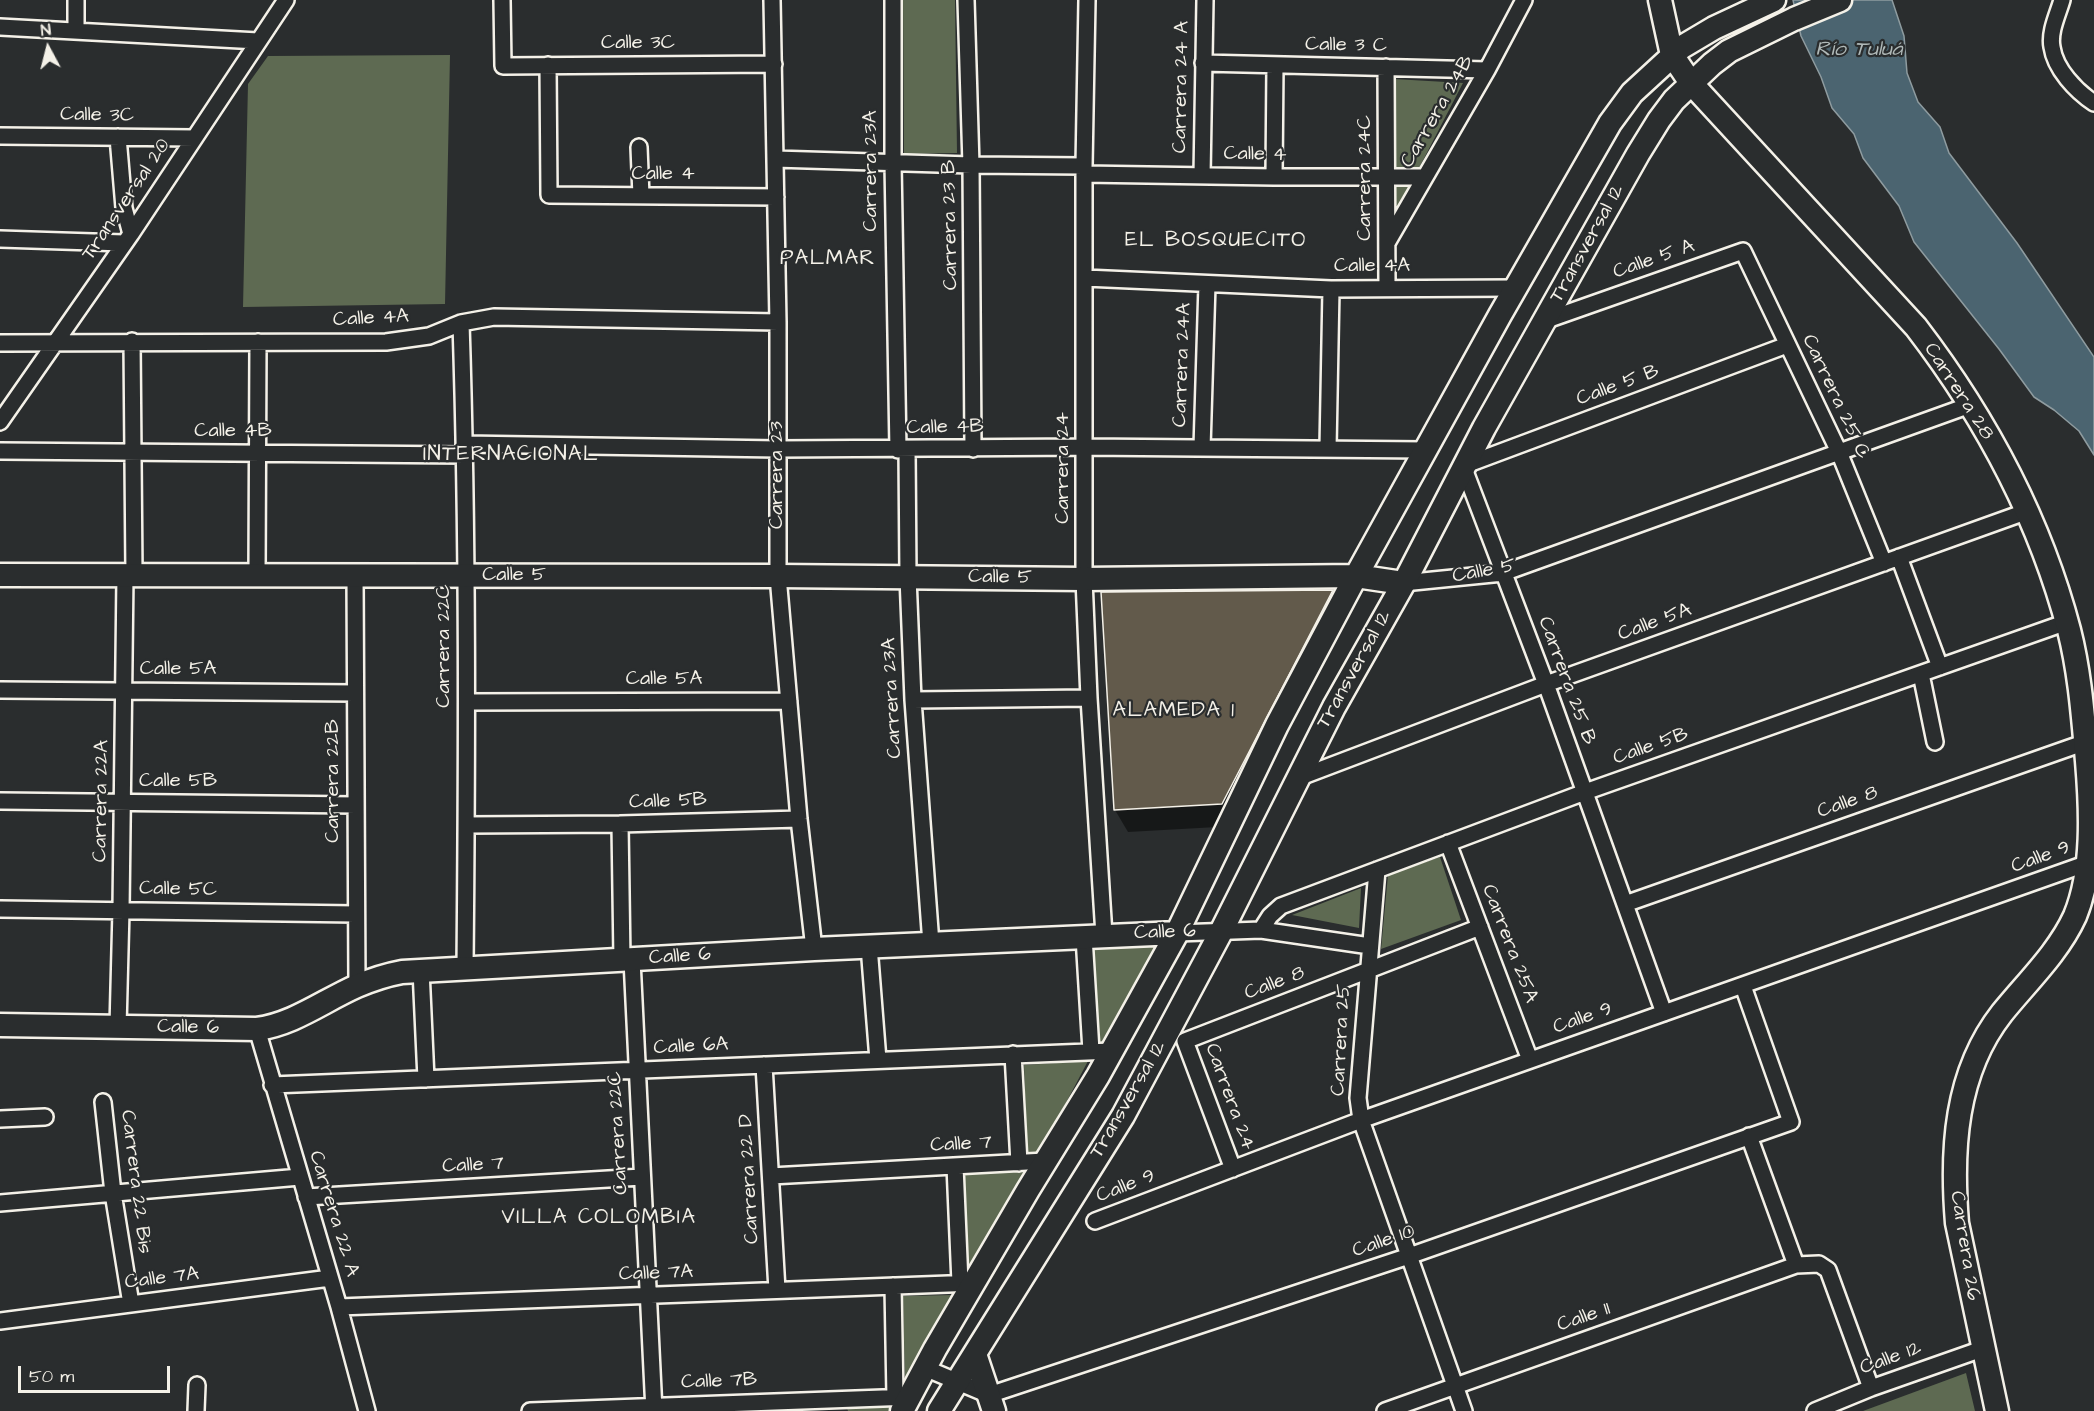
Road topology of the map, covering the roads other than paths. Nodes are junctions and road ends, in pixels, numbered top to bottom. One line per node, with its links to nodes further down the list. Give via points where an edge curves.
1 (76, 0): 15 (street)
2 (286, 0): 16 (street, Transversal 20)
3 (502, 0): 20 (street, Calle 3C, via 503,66)
4 (772, 0): 19 (street, Carrera 23)
5 (893, 0): 31 (street, Carrera 23A)
6 (966, 0): 32 (street, Carrera 23 B)
7 (1087, 0): 33 (street, Carrera 24)
8 (1205, 0): 18 (street, Carrera 24 A)
9 (1524, 0): 23 (street, Carrera 24B)
10 (1660, 0): 17 (street, Carrera 28)
11 (1774, 0): 17 (street, Transversal 12, via 1714,28)
12 (1840, 0): 24 (street, Transversal 12, via 1729,51)
13 (2062, 0): 25 (street, via 2051,46 2075,88)
14 (0, 27): 15 (street)
15 (76, 31): 16 (street)
16 (258, 41): 28 (street, Transversal 20)
17 (1672, 55): 24 (street, Carrera 28); 48 (street, Transversal 12, via 1632,93 1610,123)
18 (1203, 63): 21 (street, Calle 3 C); 34 (street, Carrera 24 A)
19 (774, 64): 20 (street, Calle 3C); 30 (street, Carrera 23)
20 (548, 65): 38 (street, Calle 4, via 549,195)
21 (1275, 65): 22 (street, Calle 3 C); 35 (street)
22 (1386, 68): 23 (street, Calle 3 C); 36 (street, Carrera 24C)
23 (1487, 69): 37 (street, Carrera 24B)
24 (1691, 83): 49 (street, Transversal 12, via 1643,145); 57 (street, Carrera 28, via 1916,327)
25 (2094, 103)
26 (0, 136): 27 (street, Calle 3C)
27 (118, 138): 28 (street, Calle 3C); 40 (street)
28 (194, 138): 40 (street, Transversal 20)
29 (639, 147): 38 (street)
30 (775, 159): 31 (street, Calle 4); 39 (street, Carrera 23)
31 (892, 163): 32 (street, Calle 4); 64 (street, Carrera 23A)
32 (971, 165): 33 (street, Calle 4); 65 (street, Carrera 23 B)
33 (1084, 170): 34 (street, Calle 4); 44 (street, Carrera 24)
34 (1202, 176): 35 (street, Calle 4)
35 (1274, 177): 36 (street, Calle 4)
36 (1387, 177): 37 (street, Calle 4); 42 (street, Carrera 24C)
37 (1425, 177): 42 (street, Carrera 24B)
38 (641, 196): 39 (street, Calle 4)
39 (776, 197): 50 (street, Carrera 23)
40 (128, 238): 41 (street); 52 (street, Transversal 20)
41 (0, 239)
42 (1387, 243): 47 (street, Carrera 24C)
43 (1743, 251): 49 (street, Calle 5 A); 56 (street, Carrera 25 C)
44 (1085, 278): 45 (street, Calle 4A); 59 (street, Carrera 24)
45 (1207, 284): 46 (street, Calle 4A); 60 (street, Carrera 24A)
46 (1331, 288): 47 (street, Calle 4A); 61 (street)
47 (1387, 288): 48 (street, Calle 4A)
48 (1515, 288): 66 (street, Transversal 12)
49 (1544, 321): 71 (street, Transversal 12)
50 (778, 322): 51 (street, Calle 4A, via 494,317); 63 (street, Carrera 23)
51 (461, 324): 54 (street, Calle 4A, via 429,336 386,342); 62 (street, Carrera 22C)
52 (55, 341): 53 (street, Calle 4A); 55 (street, Calle 4A); 58 (street, Transversal 20)
53 (132, 341): 54 (street, Calle 4A); 69 (street, Carrera 22A)
54 (258, 342): 70 (street)
55 (0, 343)
56 (1787, 345): 68 (street, Carrera 25 C); 71 (street, Calle 5 B)
57 (1970, 405): 68 (street, Calle 5); 72 (street, Carrera 28)
58 (0, 422)
59 (1085, 447): 60 (street, Calle 4B); 65 (street, Calle 4B); 83 (street, Carrera 24)
60 (1202, 448): 61 (street, Calle 4B)
61 (1328, 448): 66 (street, Calle 4B)
62 (465, 449): 63 (street, Calle 4B); 70 (street, Calle 4B); 79 (street, Carrera 22C)
63 (778, 449): 64 (street, Calle 4B); 80 (street, Carrera 23)
64 (903, 449): 65 (street, Calle 4B); 82 (street, Carrera 23A)
65 (973, 449)
66 (1425, 450): 81 (street, Transversal 12)
67 (0, 451): 69 (street, Calle 4B)
68 (1839, 452): 73 (street, Carrera 25 C); 74 (street, Calle 5)
69 (132, 453): 70 (street, Calle 4B); 76 (street, Carrera 22A)
70 (258, 454): 78 (street)
71 (1463, 466): 74 (street, Carrera 25 B); 84 (street, Transversal 12)
72 (2028, 511): 73 (street, Calle 5A); 85 (street, Carrera 28)
73 (1892, 560): 86 (street, Carrera 25 C); 88 (street, Calle 5A)
74 (1503, 573): 84 (street, Calle 5); 88 (street, Carrera 25 B)
75 (0, 575): 76 (street, Calle 5)
76 (129, 575): 78 (street, Calle 5); 90 (street, Carrera 22A)
77 (355, 575): 78 (street, Calle 5); 79 (street, Calle 5); 91 (street, Carrera 22B)
78 (257, 576)
79 (466, 576): 80 (street, Calle 5); 95 (street, Carrera 22C)
80 (778, 576): 82 (street, Calle 5); 94 (street, Carrera 23)
81 (1356, 576): 83 (street, Calle 5); 84 (street, Calle 5); 116 (street, Transversal 12, via 1277,725)
82 (908, 577): 83 (street, Calle 5); 93 (street, Carrera 23A)
83 (1084, 579): 92 (street, Carrera 24)
84 (1403, 583): 98 (street, Transversal 12)
85 (2067, 622): 86 (street, Calle 5B); 97 (street, Carrera 28, via 2079,677)
86 (1940, 667): 87 (street, Calle 5B)
87 (1921, 674): 96 (street); 99 (street, Calle 5B)
88 (1546, 684): 98 (street, Calle 5A); 99 (street, Carrera 25 B)
89 (0, 690): 90 (street, Calle 5A)
90 (125, 691): 91 (street, Calle 5A); 101 (street, Carrera 22A)
91 (355, 693): 102 (street, Carrera 22B)
92 (1089, 698): 93 (street); 117 (street, Carrera 24)
93 (913, 700): 118 (street, Carrera 23A)
94 (789, 701): 95 (street, Calle 5A); 103 (street, Carrera 23)
95 (467, 702): 105 (street, Carrera 22C)
96 (1935, 742)
97 (2086, 742): 107 (street, Carrera 28, via 2090,797); 109 (street, Calle 8)
98 (1298, 778): 115 (street, Transversal 12)
99 (1585, 792): 106 (street, Calle 5B); 109 (street, Carrera 25 B)
100 (0, 801): 101 (street, Calle 5B)
101 (123, 803): 102 (street, Calle 5B); 111 (street, Carrera 22A)
102 (356, 805): 112 (street, Carrera 22B)
103 (800, 819): 104 (street, Calle 5B); 121 (street, Carrera 23)
104 (620, 824): 105 (street, Calle 5B); 122 (street, Carrera 22C)
105 (467, 825): 123 (street, Carrera 22C)
106 (1448, 843): 108 (street, Calle 5B); 113 (street, Carrera 25A)
107 (2088, 863): 127 (street, Calle 9); 167 (street, Carrera 26, via 2082,896 2062,940 1982,1043 1963,1095 1956,1130 1954,1194)
108 (1377, 870): 114 (street, Calle 5B, via 1281,906); 120 (street, Carrera 25)
109 (1625, 904): 128 (street, Carrera 25 B)
110 (0, 909): 111 (street, Calle 5C)
111 (122, 910): 112 (street, Calle 5C); 130 (street, Carrera 22A)
112 (355, 914): 126 (street, Carrera 22B)
113 (1480, 927): 125 (street, Calle 8); 136 (street, Carrera 25A)
114 (1261, 930): 115 (street, Calle 6); 120 (street, Calle 6)
115 (1221, 932): 116 (street, Calle 6); 168 (street, Transversal 12, via 1123,1116)
116 (1177, 933): 117 (street, Calle 6); 133 (street, Transversal 12)
117 (1094, 936): 118 (street, Calle 6); 133 (street, Carrera 24)
118 (931, 944): 119 (street, Calle 6)
119 (869, 946): 121 (street, Calle 6); 135 (street)
120 (1370, 946): 125 (street, Carrera 25)
121 (814, 949): 122 (street, Calle 6)
122 (627, 960): 123 (street, Calle 6); 138 (street, Carrera 22C)
123 (465, 968): 124 (street, Calle 6)
124 (421, 970): 126 (street, Calle 6); 139 (street)
125 (1367, 970): 132 (street, Calle 8); 144 (street, Carrera 25, via 1358,1098)
126 (357, 986): 131 (street, Calle 6, via 284,1023)
127 (1743, 986): 128 (street, Calle 9); 145 (street, Calle 10, via 1791,1122)
128 (1664, 1013): 136 (street, Calle 9)
129 (0, 1024): 130 (street, Calle 6)
130 (118, 1027): 131 (street, Calle 6)
131 (257, 1029): 140 (street, Carrera 22 A)
132 (1185, 1041): 149 (street, Carrera 24)
133 (1101, 1051): 134 (street, Calle 6A); 146 (street, Transversal 12)
134 (1013, 1054): 135 (street, Calle 6A); 147 (street)
135 (878, 1060): 137 (street, Calle 6A)
136 (1530, 1060): 144 (street, Calle 9)
137 (764, 1065): 138 (street, Calle 6A); 150 (street, Carrera 22 D)
138 (637, 1071): 139 (street, Calle 6A); 152 (street, Carrera 22C)
139 (426, 1079): 140 (street, Calle 6A)
140 (272, 1085): 151 (street, Carrera 22 A)
141 (103, 1102): 153 (street, Carrera 22 Bis)
142 (45, 1117): 143 (street)
143 (0, 1119)
144 (1361, 1120): 149 (street, Calle 9); 157 (street, Carrera 25)
145 (1749, 1136): 157 (street, Calle 10); 158 (street)
146 (1045, 1161): 147 (street, Calle 7); 160 (street, Transversal 12)
147 (1019, 1163): 148 (street, Calle 7)
148 (955, 1166): 150 (street, Calle 7); 160 (street)
149 (1233, 1169): 156 (street, Calle 9)
150 (771, 1176): 162 (street, Carrera 22 D)
151 (300, 1177): 153 (street); 154 (street, Carrera 22 A)
152 (642, 1177): 154 (street, Calle 7); 163 (street, Carrera 22C)
153 (113, 1193): 155 (street); 164 (street, Carrera 22 Bis)
154 (306, 1197): 159 (street, Carrera 22 A)
155 (0, 1203)
156 (1095, 1221)
157 (1408, 1256): 172 (street, Carrera 25); 175 (street, Calle 10)
158 (1796, 1265): 172 (street, Calle 11); 173 (street, via 1819,1264 1828,1269)
159 (330, 1278): 164 (street, Calle 7A); 165 (street, Carrera 22 A)
160 (968, 1283): 161 (street, Calle 7A); 169 (street, Transversal 12)
161 (893, 1286): 162 (street, Calle 7A); 174 (street)
162 (777, 1290): 163 (street, Calle 7A)
163 (648, 1295): 165 (street, Calle 7A); 177 (street, Carrera 22C)
164 (131, 1304): 166 (street, Calle 7A)
165 (339, 1307): 179 (street, Carrera 22 A)
166 (0, 1321)
167 (1982, 1349): 173 (street, Calle 12); 185 (street, Carrera 26)
168 (975, 1354): 170 (street, Transversal 12); 175 (street)
169 (925, 1368): 170 (street); 174 (street, Transversal 12)
170 (957, 1382): 175 (street); 181 (street, Transversal 12)
171 (197, 1385): 178 (street)
172 (1455, 1386): 182 (street, Calle 11); 183 (street, Carrera 25)
173 (1871, 1388): 184 (street, Calle 12)
174 (902, 1402): 176 (street, Calle 7B)
175 (991, 1403)
176 (840, 1405): 177 (street, Calle 7B)
177 (654, 1408): 180 (street, Calle 7B)
178 (196, 1411)
179 (367, 1411)
180 (530, 1411)
181 (939, 1411)
182 (1385, 1411)
183 (1464, 1411)
184 (1816, 1411)
185 (1997, 1411)

